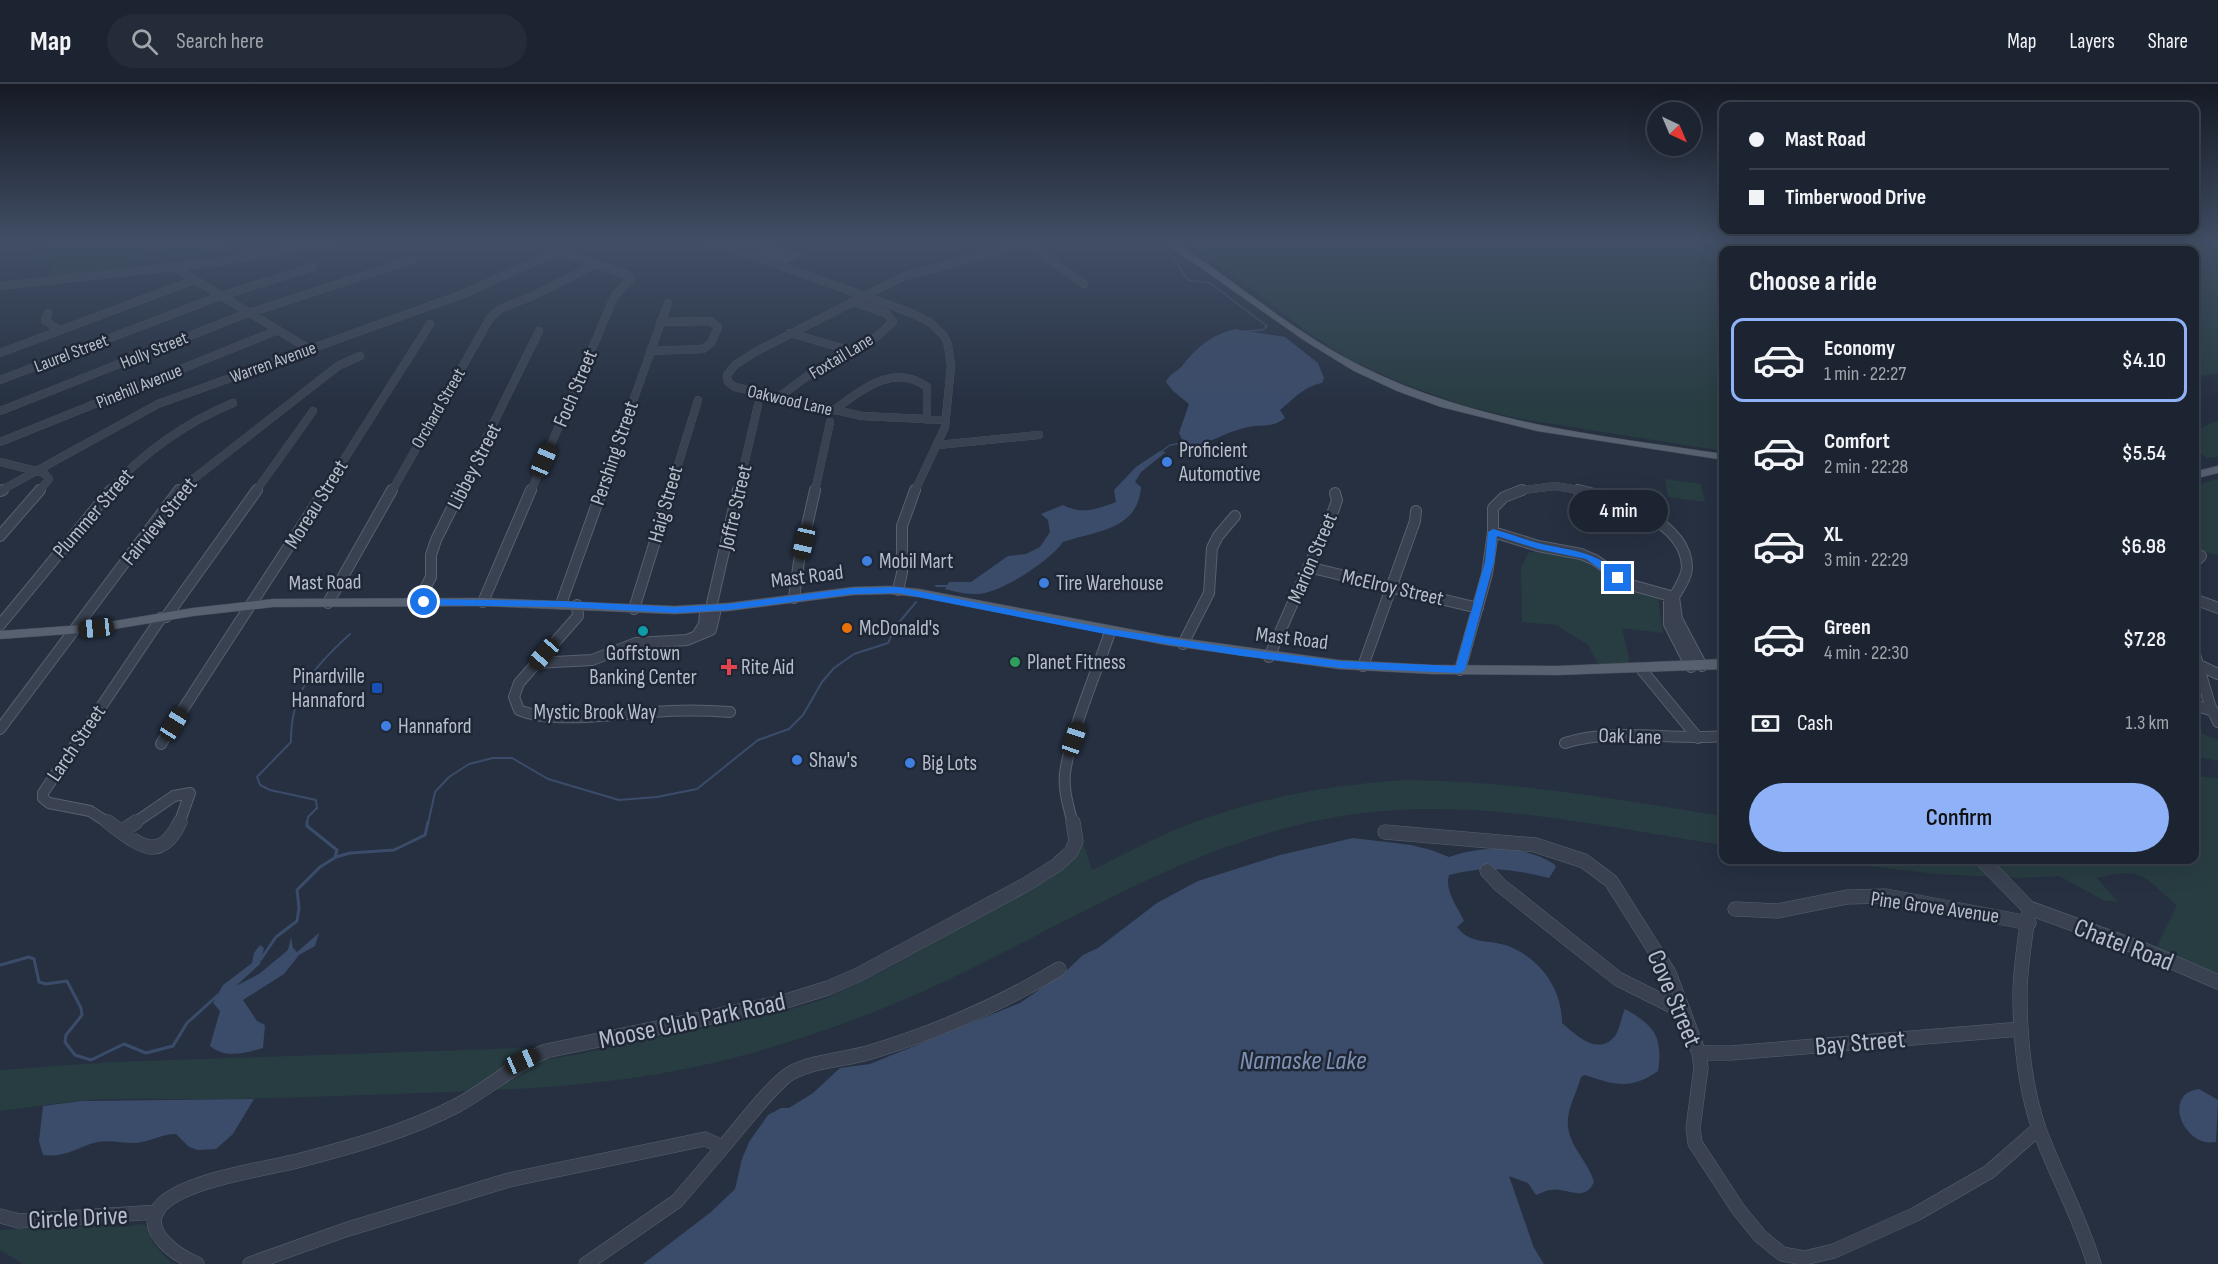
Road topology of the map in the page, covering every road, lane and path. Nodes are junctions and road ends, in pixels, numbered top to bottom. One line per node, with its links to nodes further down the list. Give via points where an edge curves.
1 (153, 295): 16 (street)
2 (223, 295): 8 (street, Laurel Street)
3 (304, 295): 13 (street, Holly Street)
4 (458, 295): 20 (street, Warren Avenue)
5 (535, 295): 58 (street, Orchard Street, via 500,309 490,318)
6 (615, 295): 57 (street, Foch Street)
7 (1245, 295): 39 (main road, via 1369,375 1446,405 1512,422)
8 (220, 296): 13 (street); 25 (street, Laurel Street)
9 (863, 296): 10 (street, Oakwood Lane); 34 (street, via 918,316 946,337 951,357)
10 (852, 301): 19 (street, Oakwood Lane); 22 (street, Foxtail Lane, via 893,320 876,337)
11 (668, 303): 14 (street, Pershing Street)
12 (48, 313): 16 (street, via 46,322)
13 (248, 313): 17 (street); 31 (street, Holly Street)
14 (660, 322): 21 (street, Pershing Street); 21 (street, via 716,323 718,327 707,348)
15 (430, 324): 60 (street, Moreau Street)
16 (58, 330): 23 (street)
17 (278, 330): 20 (street); 37 (street, Pinehill Avenue)
18 (539, 331): 56 (street, Libbey Street, via 436,540 430,577)
19 (790, 333): 22 (street); 26 (street, Oakwood Lane, via 739,362 727,375 728,382 735,387)
20 (309, 349): 42 (street, Warren Avenue, via 158,404)
21 (650, 351): 59 (street, Pershing Street)
22 (852, 351): 26 (street, Foxtail Lane)
23 (0, 353)
24 (360, 356): 68 (street, Fairview Street, via 338,366 186,482)
25 (0, 380)
26 (779, 397): 30 (street, Oakwood Lane)
27 (698, 400): 65 (street, Haig Street)
28 (233, 403): 67 (street, Plummer Street, via 206,414 128,469)
29 (758, 405): 62 (street, Joffre Street)
30 (834, 410): 33 (street, Oakwood Lane, via 874,418); 33 (street, via 882,380 907,376 927,387)
31 (0, 411)
32 (313, 411): 66 (street, Larch Street)
33 (927, 420): 34 (street, Oakwood Lane)
34 (946, 420): 38 (street)
35 (830, 422): 54 (street)
36 (1039, 435): 38 (street)
37 (0, 442)
38 (938, 445): 52 (street, via 903,519 902,579)
39 (1719, 457)
40 (0, 462): 42 (street)
41 (2218, 469): 43 (main road)
42 (34, 471): 44 (street, Warren Avenue); 49 (street, via 49,479)
43 (2199, 475)
44 (0, 490)
45 (1335, 493): 50 (street, Marion Street, via 1337,500)
46 (1416, 511): 51 (street)
47 (1235, 516): 72 (street, via 1212,548 1209,593)
48 (1493, 532): 53 (street, via 1590,557 1624,581); 53 (street, via 1493,507 1513,493 1547,486 1593,493 1646,515 1673,535 1687,566 1685,577); 63 (street)
49 (0, 536)
50 (1308, 567): 51 (street, McElroy Street); 73 (street, Marion Street)
51 (1391, 587): 63 (street, McElroy Street); 77 (street)
52 (898, 590): 54 (main road, Mast Road); 69 (main road, Mast Road)
53 (1671, 597): 79 (street)
54 (794, 598): 62 (main road, Mast Road)
55 (2199, 601): 64 (street)
56 (418, 602): 57 (main road, Mast Road); 58 (main road, Mast Road)
57 (483, 602): 59 (main road, Mast Road)
58 (328, 603): 60 (main road, Mast Road)
59 (561, 604): 61 (main road, Mast Road)
60 (249, 605): 66 (main road, Mast Road); 90 (street, Moreau Street)
61 (577, 605): 65 (main road, Mast Road); 75 (street, Mystic Brook Way, via 578,616)
62 (711, 608): 65 (main road, Mast Road); 71 (street, via 705,613); 71 (street, via 716,613 711,630)
63 (1478, 608): 80 (street)
64 (2218, 608)
65 (634, 609)
66 (164, 617): 68 (main road, Mast Road); 91 (street, Larch Street, via 43,793 49,803 90,811)
67 (0, 625)
68 (74, 630): 70 (main road, Mast Road); 86 (street, Fairview Street)
69 (1110, 632): 72 (main road, Mast Road); 105 (street, Moose Club Park Road, via 1065,775 1076,833 1074,847 1057,865 1025,885 828,988 783,1002 546,1051 522,1061 457,1106 419,1124 325,1154 192,1188 169,1198)
70 (0, 635)
71 (697, 636): 75 (street, via 636,643 592,660)
72 (1183, 644): 73 (main road, Mast Road)
73 (1269, 657): 77 (main road, Mast Road)
74 (2199, 661): 78 (street)
75 (536, 663): 84 (street, Mystic Brook Way, via 519,683 514,697 516,706 530,715)
76 (1719, 665): 79 (main road, Mast Road)
77 (1363, 666): 80 (main road, Mast Road)
78 (2201, 666): 82 (street); 83 (street)
79 (1696, 667): 81 (main road, Mast Road)
80 (1460, 670): 81 (main road, Mast Road)
81 (1642, 670): 88 (street)
82 (2218, 674)
83 (2212, 704): 85 (street)
84 (730, 712)
85 (2218, 722)
86 (0, 729)
87 (1719, 736): 88 (street, Oak Lane)
88 (1698, 738): 89 (street, Oak Lane, via 1598,733)
89 (1564, 743)
90 (161, 744)
91 (121, 832): 91 (street, Larch Street, via 148,849 165,844 174,835 190,793 174,796)
92 (1384, 832): 100 (street, Cove Street, via 1522,843 1562,852 1593,866 1611,881 1649,937)
93 (1986, 864): 95 (street)
94 (1487, 871): 100 (street, via 1611,974)
95 (2029, 908): 97 (street); 99 (street, Chatel Road, via 2142,949)
96 (1735, 909): 97 (street, Pine Grove Avenue, via 1778,910 1847,897 1886,896)
97 (2029, 923): 101 (street, via 2020,992)
98 (1059, 969): 104 (street, via 1021,992 896,1044 791,1073)
99 (2218, 982)
100 (1684, 1012): 102 (street, Cove Street)
101 (2021, 1029): 102 (street, Bay Street); 103 (street)
102 (1699, 1053): 103 (street, Cove Street, via 1695,1143 1749,1223 1774,1249 1789,1257 1834,1251 1916,1214 1989,1172)
103 (2039, 1128): 110 (street, via 2085,1233)
104 (723, 1147): 107 (street, via 705,1139 509,1180 345,1230); 109 (street, via 676,1201)
105 (157, 1212): 106 (street, Circle Drive, via 19,1221); 108 (street, via 156,1227 162,1239 177,1254)
106 (0, 1215)
107 (259, 1263)
108 (197, 1264)
109 (586, 1264)
110 (2094, 1264)

